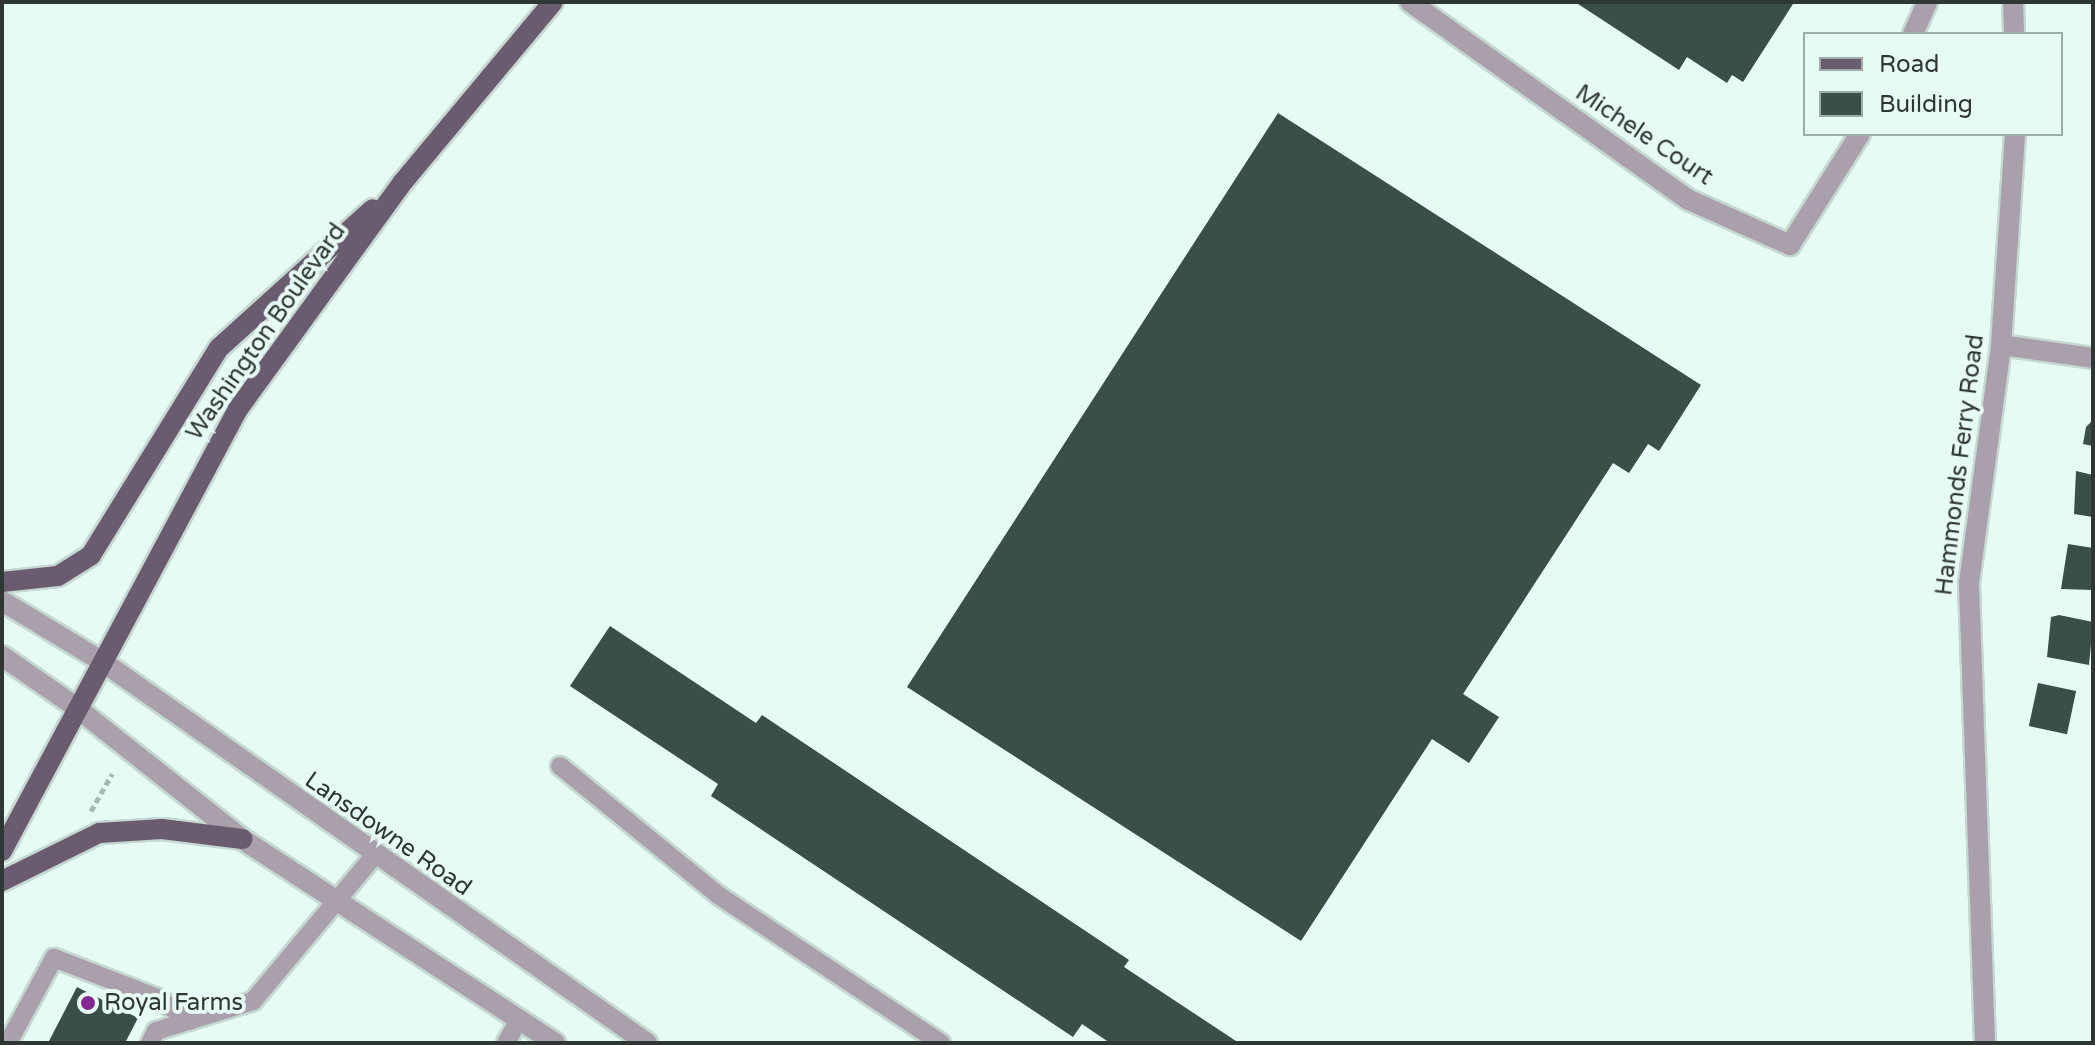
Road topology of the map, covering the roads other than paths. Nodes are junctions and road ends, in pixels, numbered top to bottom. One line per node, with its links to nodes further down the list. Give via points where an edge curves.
1 (553, 2): 9 (main road, Washington Boulevard)
2 (1410, 2): 7 (street, Michele Court, via 1687,199 1790,245)
3 (1927, 2): 5 (street)
4 (2013, 2): 6 (street)
5 (1914, 32)
6 (2014, 32)
7 (1859, 136)
8 (2015, 136): 10 (street, Hammonds Ferry Road)
9 (403, 182): 12 (main road, via 219,348 91,555 58,576); 15 (main road, Washington Boulevard, via 238,409)
10 (2001, 345): 11 (street); 31 (street, Hammonds Ferry Road, via 1969,583)
11 (2093, 358)
12 (2, 582)
13 (2, 601): 15 (street, Lansdowne Road)
14 (2, 656): 16 (street)
15 (103, 662): 16 (main road, Washington Boulevard); 20 (street, Lansdowne Road)
16 (77, 708): 18 (street); 19 (main road, Washington Boulevard)
17 (560, 766): 30 (lane, via 718,895)
18 (242, 839): 21 (main road, via 162,829 99,833); 22 (street)
19 (2, 851)
20 (373, 857): 22 (lane); 29 (street, Lansdowne Road)
21 (2, 881)
22 (335, 902): 23 (lane, via 253,1001); 24 (street)
23 (190, 1021): 25 (lane, via 158,998 54,958); 26 (lane, via 156,1031)
24 (518, 1021): 27 (lane); 28 (street)
25 (8, 1043)
26 (150, 1043)
27 (506, 1043)
28 (555, 1043)
29 (647, 1043)
30 (941, 1043)
31 (1985, 1043)

